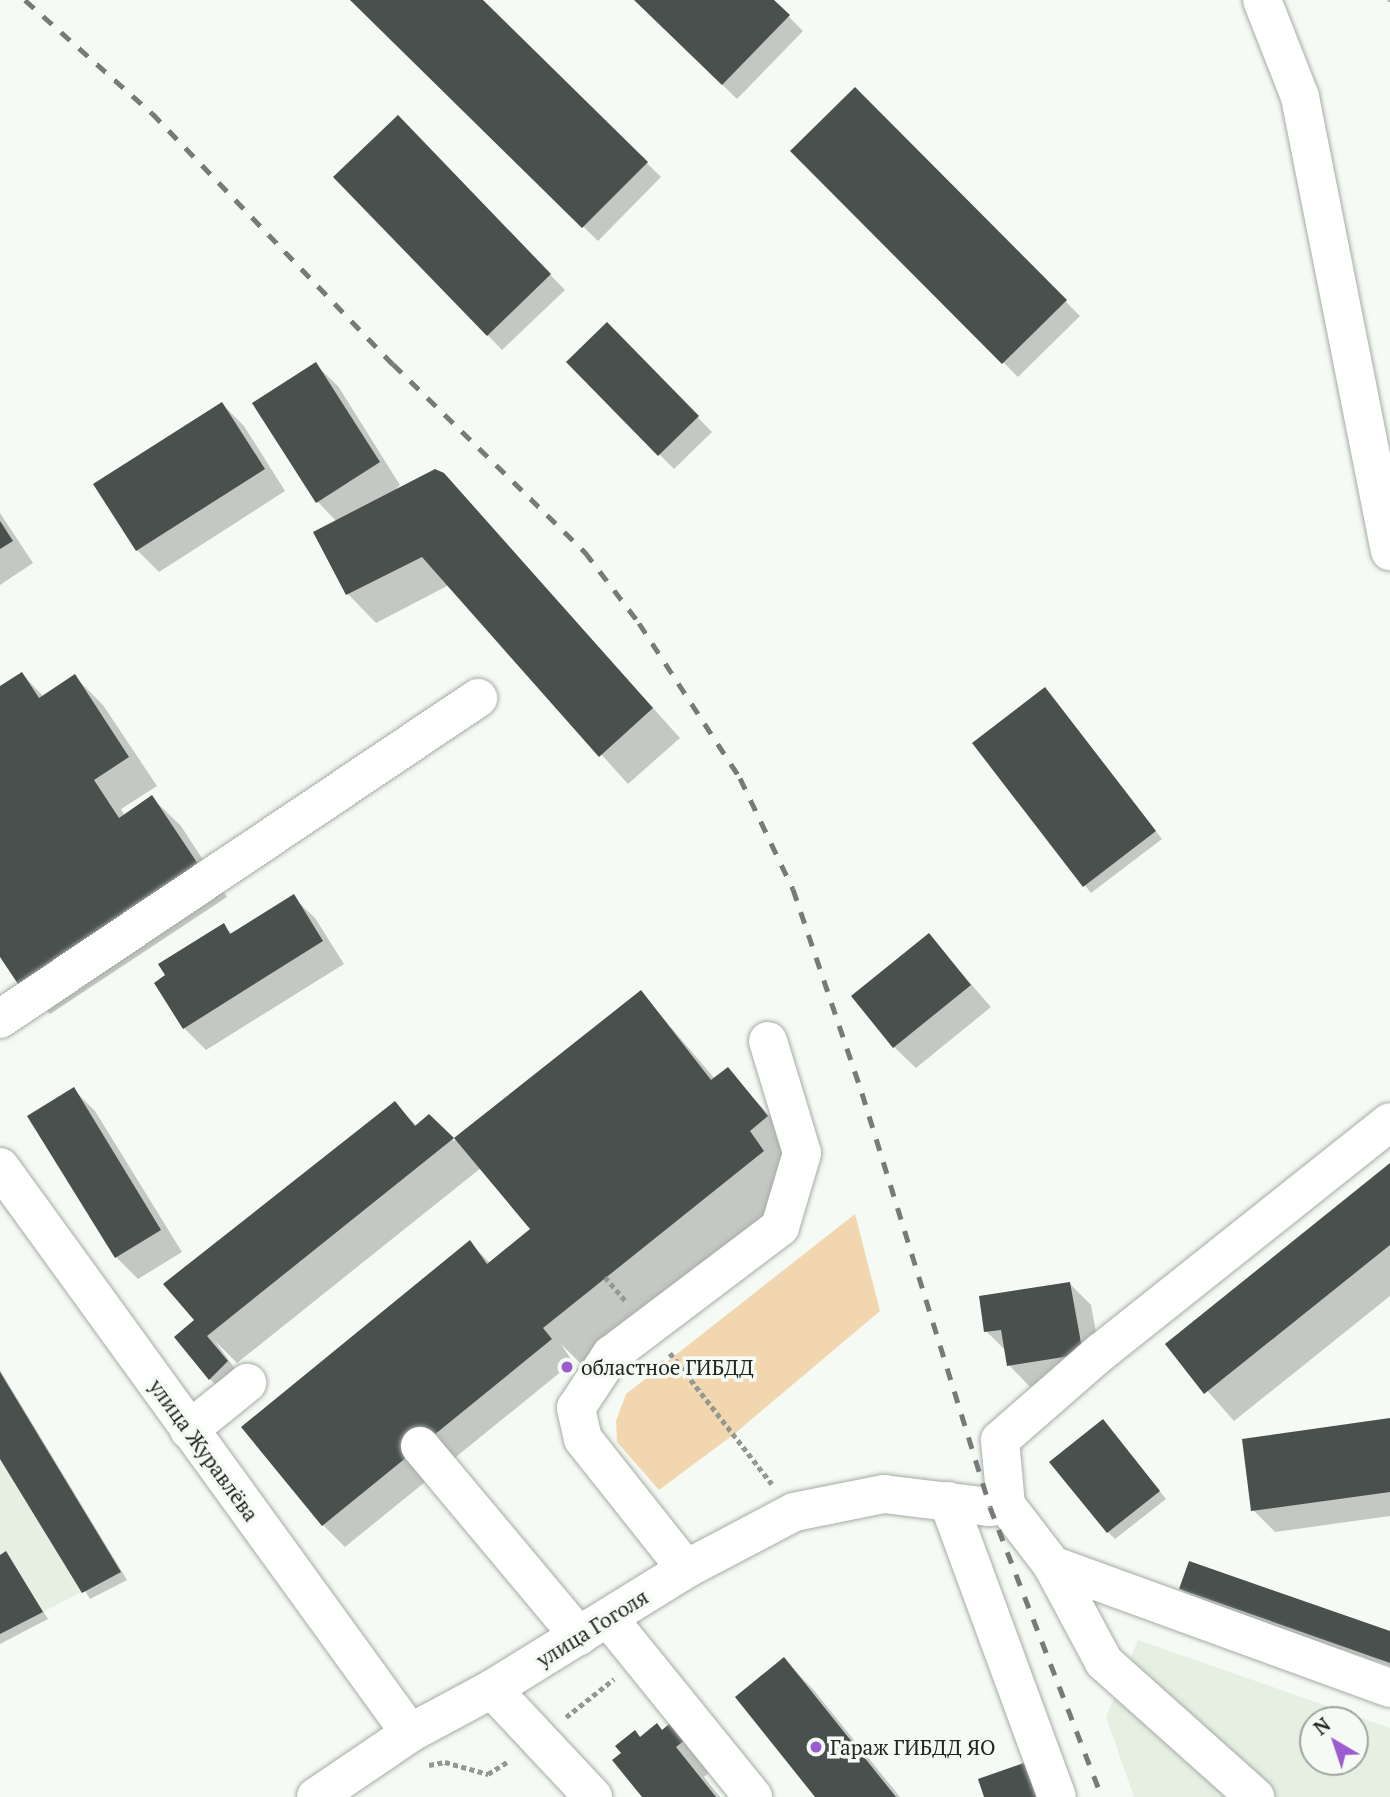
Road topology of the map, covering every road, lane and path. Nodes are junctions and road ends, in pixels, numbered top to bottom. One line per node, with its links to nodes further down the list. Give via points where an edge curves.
1 (1262, 0): 2 (street, via 1300,97)
2 (1390, 551)
3 (478, 698): 4 (street)
4 (0, 1019)
5 (768, 1041): 16 (street, via 802,1153 780,1227 611,1355 576,1408 583,1439)
6 (1390, 1122): 13 (street, via 1101,1352 1000,1440)
7 (0, 1167): 10 (street, улица Журавлёва)
8 (674, 1357): 14 (path)
9 (247, 1383): 10 (street)
10 (189, 1430): 20 (street, улица Журавлёва)
11 (420, 1446): 17 (street)
12 (948, 1501): 13 (street, улица Гоголя); 14 (street, улица Гоголя, via 884,1494); 24 (street)
13 (1006, 1505): 15 (street)
14 (794, 1512): 16 (street, улица Гоголя)
15 (1052, 1565): 18 (street); 25 (street, via 1104,1662)
16 (686, 1569): 17 (street, улица Гоголя)
17 (594, 1628): 19 (street, улица Гоголя); 23 (street)
18 (1390, 1688)
19 (492, 1689): 20 (street, улица Гоголя); 22 (street)
20 (410, 1733): 21 (street, улица Гоголя)
21 (316, 1797)
22 (593, 1797)
23 (754, 1797)
24 (1057, 1797)
25 (1255, 1797)

